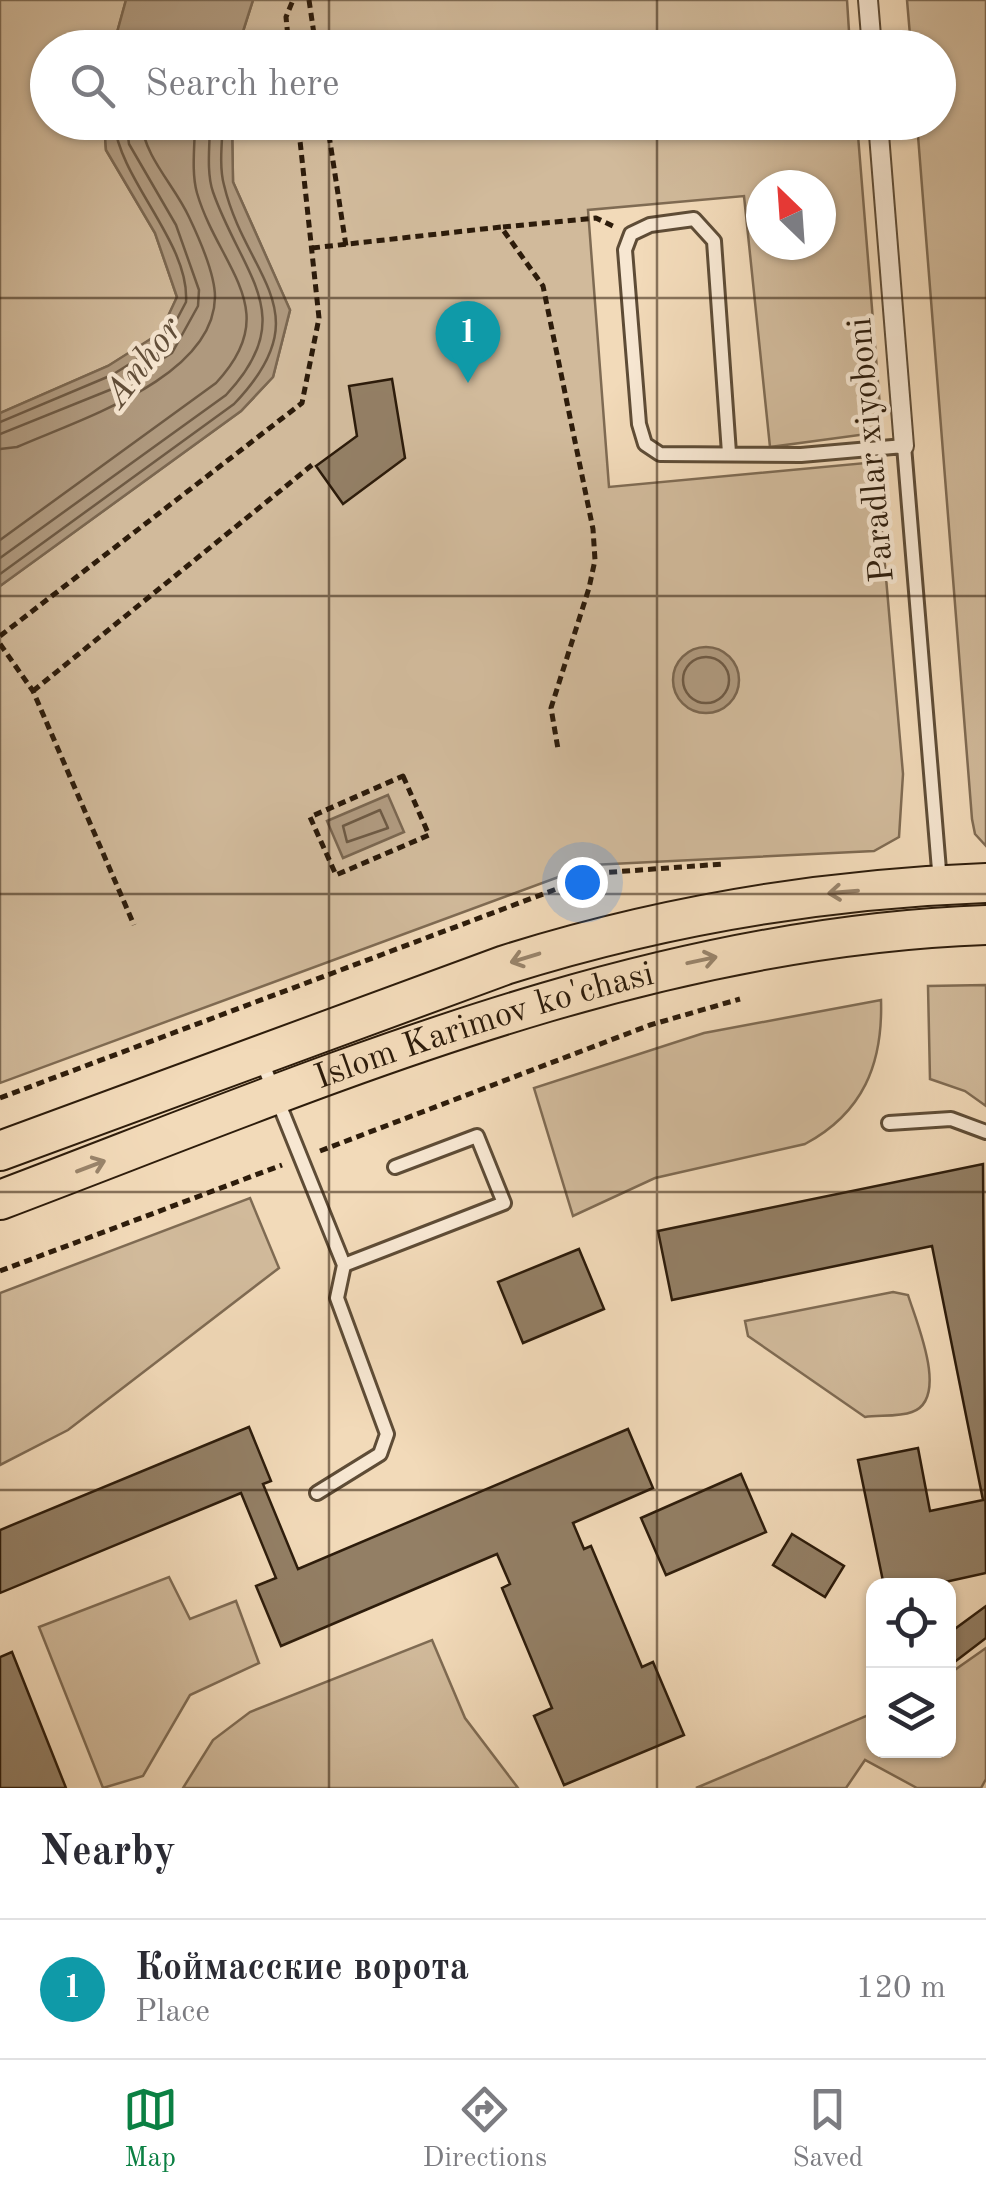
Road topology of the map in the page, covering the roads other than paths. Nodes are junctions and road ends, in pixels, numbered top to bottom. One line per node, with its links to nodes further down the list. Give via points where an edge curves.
1 (868, 0): 2 (street)
2 (870, 30)
3 (879, 140): 4 (street, Paradlar xiyoboni)
4 (904, 446): 5 (lane); 7 (lane, Paradlar xiyoboni)
5 (729, 453): 5 (lane, via 714,241 694,219 650,225 631,234 625,250 639,424 646,444 660,454)
6 (986, 883): 7 (main road, Islom Karimov ko'chasi)
7 (940, 885): 9 (main road); 10 (main road, Islom Karimov ko'chasi, one-way to 10, via 760,901 630,928 505,965)
8 (986, 925): 9 (main road, Islom Karimov ko'chasi)
9 (944, 926): 11 (main road, Islom Karimov ko'chasi, one-way to 9, via 647,972 792,942)
10 (260, 1056): 11 (lane); 14 (main road, Islom Karimov ko'chasi)
11 (276, 1096): 16 (main road, Islom Karimov ko'chasi, one-way to 11); 17 (lane)
12 (889, 1123): 13 (lane, via 952,1118)
13 (986, 1132)
14 (0, 1151)
15 (394, 1168): 17 (lane, via 477,1136 504,1203)
16 (0, 1200)
17 (344, 1265): 18 (lane, via 337,1298 387,1434 380,1454)
18 (316, 1492)

